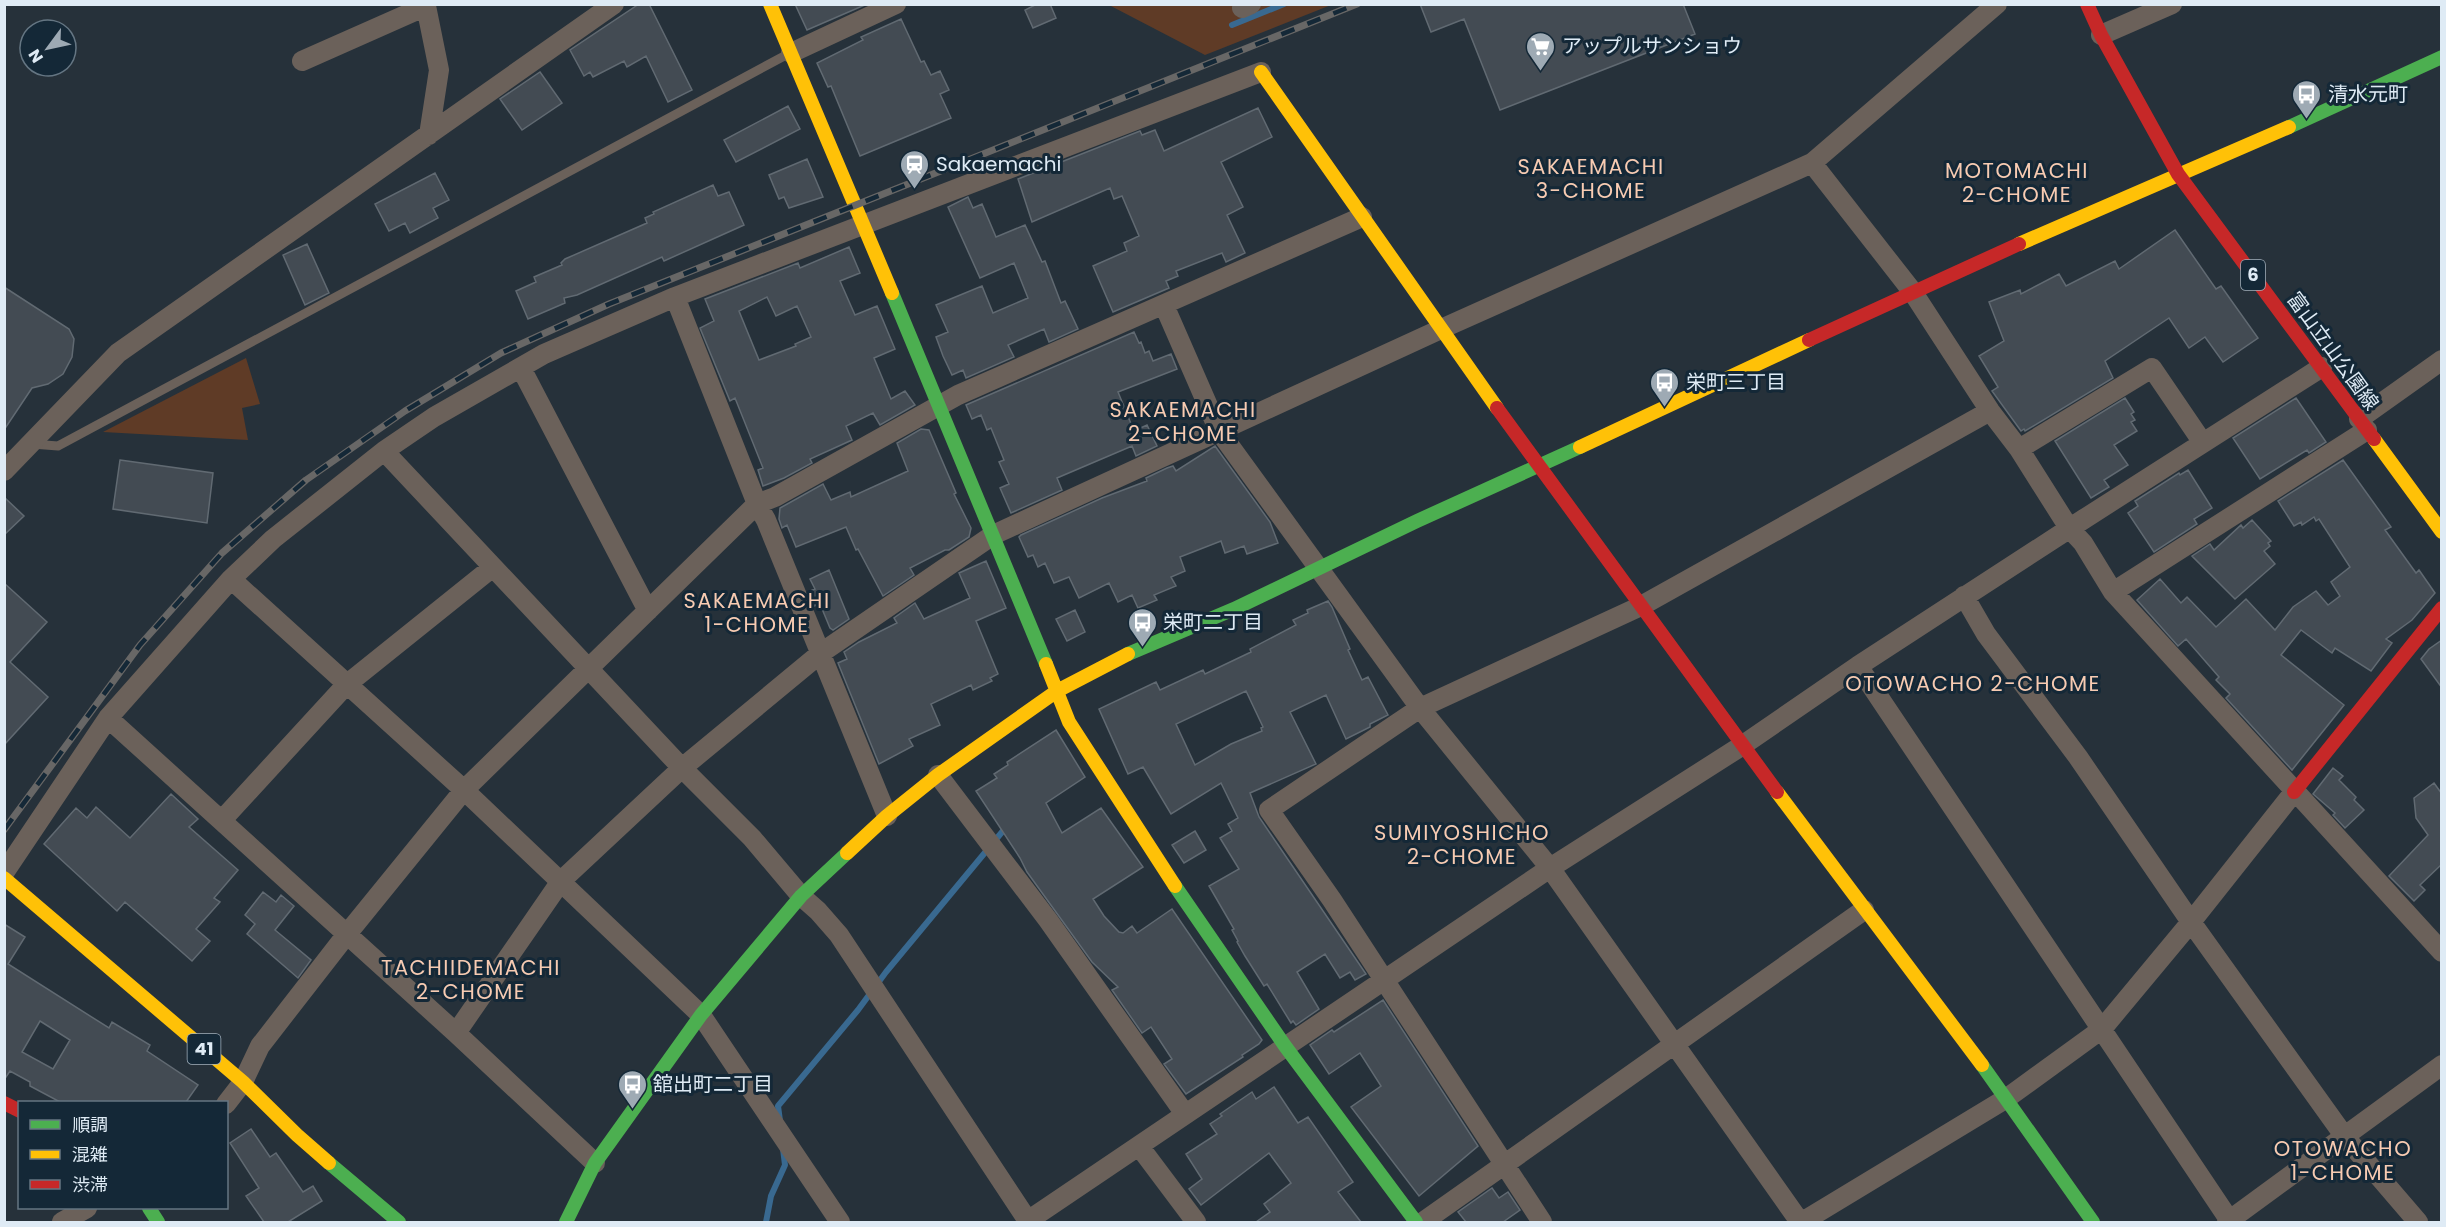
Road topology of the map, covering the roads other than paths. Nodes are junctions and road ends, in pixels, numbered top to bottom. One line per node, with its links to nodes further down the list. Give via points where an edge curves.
1 (614, 4): 12 (street)
2 (770, 4): 8 (main road)
3 (896, 4): 8 (street)
4 (1997, 4): 13 (street)
5 (2087, 4): 7 (main road, 富山立山公園線 / 6)
6 (2172, 4): 7 (street)
7 (2101, 35): 14 (main road, 富山立山公園線 / 6)
8 (790, 53): 16 (main road); 29 (lane, via 58,446)
9 (2442, 57): 14 (main road)
10 (302, 61): 12 (street, via 426,6 439,70)
11 (1261, 72): 15 (main road); 16 (street)
12 (429, 135): 29 (street, via 117,353)
13 (1812, 163): 17 (street); 20 (street)
14 (2178, 174): 17 (main road); 23 (main road, 富山立山公園線 / 6)
15 (1362, 217): 19 (street); 20 (main road)
16 (862, 225): 18 (street); 24 (main road)
17 (1912, 291): 25 (street); 32 (main road)
18 (675, 297): 22 (street); 34 (street)
19 (1164, 305): 24 (street, via 958,394); 27 (street)
20 (1441, 329): 27 (street); 32 (main road)
21 (2442, 360): 26 (street)
22 (520, 368): 31 (street); 45 (street)
23 (2322, 368): 26 (main road, 富山立山公園線 / 6); 28 (street)
24 (939, 406): 34 (street); 37 (main road)
25 (1990, 411): 30 (street); 43 (street)
26 (2363, 425): 36 (main road, 富山立山公園線 / 6); 41 (street)
27 (1219, 431): 37 (street); 39 (street)
28 (2203, 443): 30 (street, via 2152,368); 35 (street)
29 (32, 444): 33 (street)
30 (2019, 450): 35 (street)
31 (384, 451): 38 (street); 40 (street, via 273,538)
32 (1538, 467): 39 (main road); 43 (main road)
33 (4, 471)
34 (757, 504): 45 (street); 46 (street)
35 (2069, 528): 41 (street, via 2083,543); 42 (street)
36 (2442, 532)
37 (993, 535): 46 (street); 50 (main road)
38 (494, 567): 48 (street); 49 (street)
39 (1317, 568): 50 (main road, via 1234,609 1142,647); 51 (street)
40 (231, 579): 49 (street); 52 (street)
41 (2113, 592): 57 (street)
42 (1964, 596): 47 (street); 66 (street, via 1986,634 2078,757)
43 (1641, 606): 51 (street); 53 (main road)
44 (2442, 608): 57 (main road)
45 (648, 611): 48 (street)
46 (821, 653): 54 (street); 58 (street)
47 (1858, 666): 53 (street); 71 (street)
48 (587, 668): 54 (street); 56 (street)
49 (346, 685): 56 (street); 59 (street)
50 (1057, 691): 55 (main road); 74 (main road, via 1069,722 1150,850)
51 (1420, 708): 60 (street); 69 (street, via 1269,810)
52 (108, 718): 59 (street); 61 (street)
53 (1743, 745): 60 (street); 65 (main road)
54 (682, 768): 63 (street); 64 (street, via 767,854)
55 (938, 775): 58 (main road); 81 (street, via 1048,920)
56 (464, 789): 63 (street); 67 (street)
57 (2294, 792): 66 (street); 68 (street)
58 (887, 816): 64 (main road)
59 (222, 820): 67 (street)
60 (1550, 868): 69 (street); 73 (street)
61 (4, 873)
62 (4, 879): 76 (main road, 41)
63 (561, 881): 70 (street); 72 (street)
64 (801, 896): 70 (main road); 93 (street, via 839,935)
65 (1864, 910): 73 (street); 77 (main road)
66 (2191, 922): 71 (street); 82 (street)
67 (347, 934): 72 (street); 76 (street, via 260,1046)
68 (2442, 952)
69 (1385, 981): 74 (street); 85 (street)
70 (701, 1015): 84 (main road); 92 (street)
71 (2102, 1029): 77 (street); 100 (street)
72 (456, 1033): 84 (street)
73 (1674, 1044): 85 (street); 98 (street)
74 (1285, 1046): 81 (street); 95 (main road)
75 (2442, 1065): 82 (street)
76 (243, 1082): 78 (street); 90 (main road, 41, via 297,1135)
77 (2007, 1098): 98 (street); 99 (main road)
78 (228, 1101)
79 (4, 1103): 80 (main road)
80 (18, 1110)
81 (1185, 1114): 83 (street)
82 (2345, 1137): 100 (street); 101 (street)
83 (1138, 1146): 93 (street); 94 (street)
84 (595, 1163): 91 (main road)
85 (1502, 1164): 96 (street); 97 (street)
86 (85, 1209): 88 (street)
87 (150, 1209): 89 (main road)
88 (62, 1222)
89 (158, 1222)
90 (399, 1222)
91 (566, 1222)
92 (840, 1222)
93 (1027, 1222)
94 (1196, 1222)
95 (1416, 1222)
96 (1423, 1222)
97 (1542, 1222)
98 (1801, 1222)
99 (2093, 1222)
100 (2228, 1222)
101 (2418, 1222)

